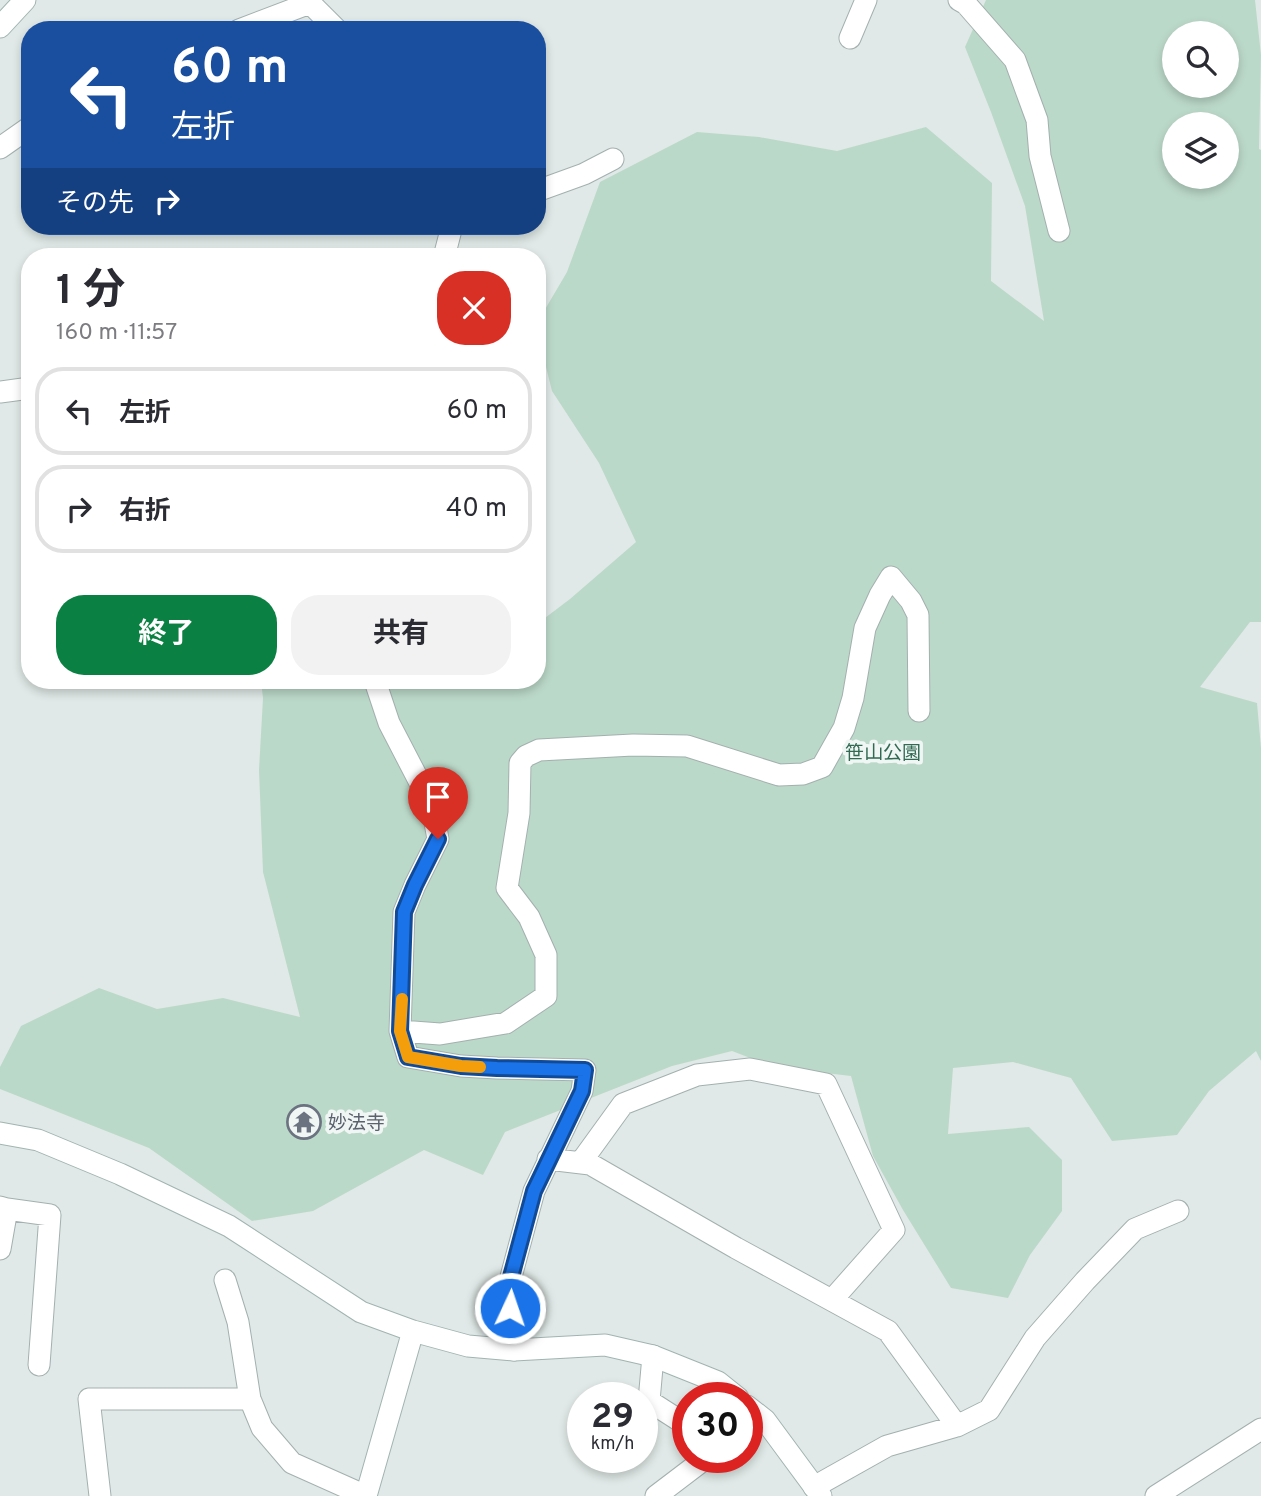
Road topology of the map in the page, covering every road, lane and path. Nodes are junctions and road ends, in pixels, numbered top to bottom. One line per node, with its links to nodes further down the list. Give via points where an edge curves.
1 (24, 0): 7 (street)
2 (866, 0): 8 (street)
3 (959, 0): 13 (street, via 1014,60 1037,120 1040,156)
4 (310, 2): 5 (street); 6 (street)
5 (262, 21)
6 (328, 21)
7 (0, 27)
8 (850, 38)
9 (21, 133): 10 (street)
10 (0, 148)
11 (613, 159): 12 (street)
12 (546, 188)
13 (1059, 231)
14 (21, 389): 15 (street)
15 (0, 392)
16 (378, 689): 18 (street, via 389,723 432,806 438,839 404,912)
17 (919, 711): 18 (street, via 918,615 891,577 865,628 853,698 844,727 822,767 779,775 687,746 539,750 526,756 520,763 519,813 507,888 529,917 546,954 547,996 506,1023 440,1034)
18 (400, 1031): 20 (street, via 408,1057 485,1068 585,1070 582,1091)
19 (0, 1133): 27 (street, via 38,1140 229,1226 361,1312)
20 (548, 1159): 21 (street); 28 (street, via 534,1191 508,1288)
21 (581, 1162): 26 (street); 26 (street, via 623,1104 696,1075 750,1069 826,1084 894,1230)
22 (3, 1208): 24 (street); 30 (street, via 50,1214)
23 (1178, 1211): 35 (street, via 1136,1229 1035,1338 989,1410)
24 (0, 1249)
25 (225, 1280): 32 (street, via 239,1322)
26 (832, 1300): 35 (street, via 888,1331)
27 (413, 1331): 28 (street, via 468,1346); 40 (street)
28 (514, 1350): 29 (street, via 605,1345)
29 (653, 1356): 31 (street); 33 (street, via 649,1401)
30 (39, 1365)
31 (718, 1382)
32 (250, 1398): 39 (street, via 89,1399); 40 (street, via 262,1428 292,1463)
33 (672, 1416)
34 (763, 1418): 38 (street)
35 (957, 1426): 38 (street, via 887,1446)
36 (1261, 1429): 42 (street)
37 (686, 1473): 41 (street)
38 (817, 1491)
39 (100, 1496)
40 (366, 1496)
41 (656, 1496)
42 (1156, 1496)

